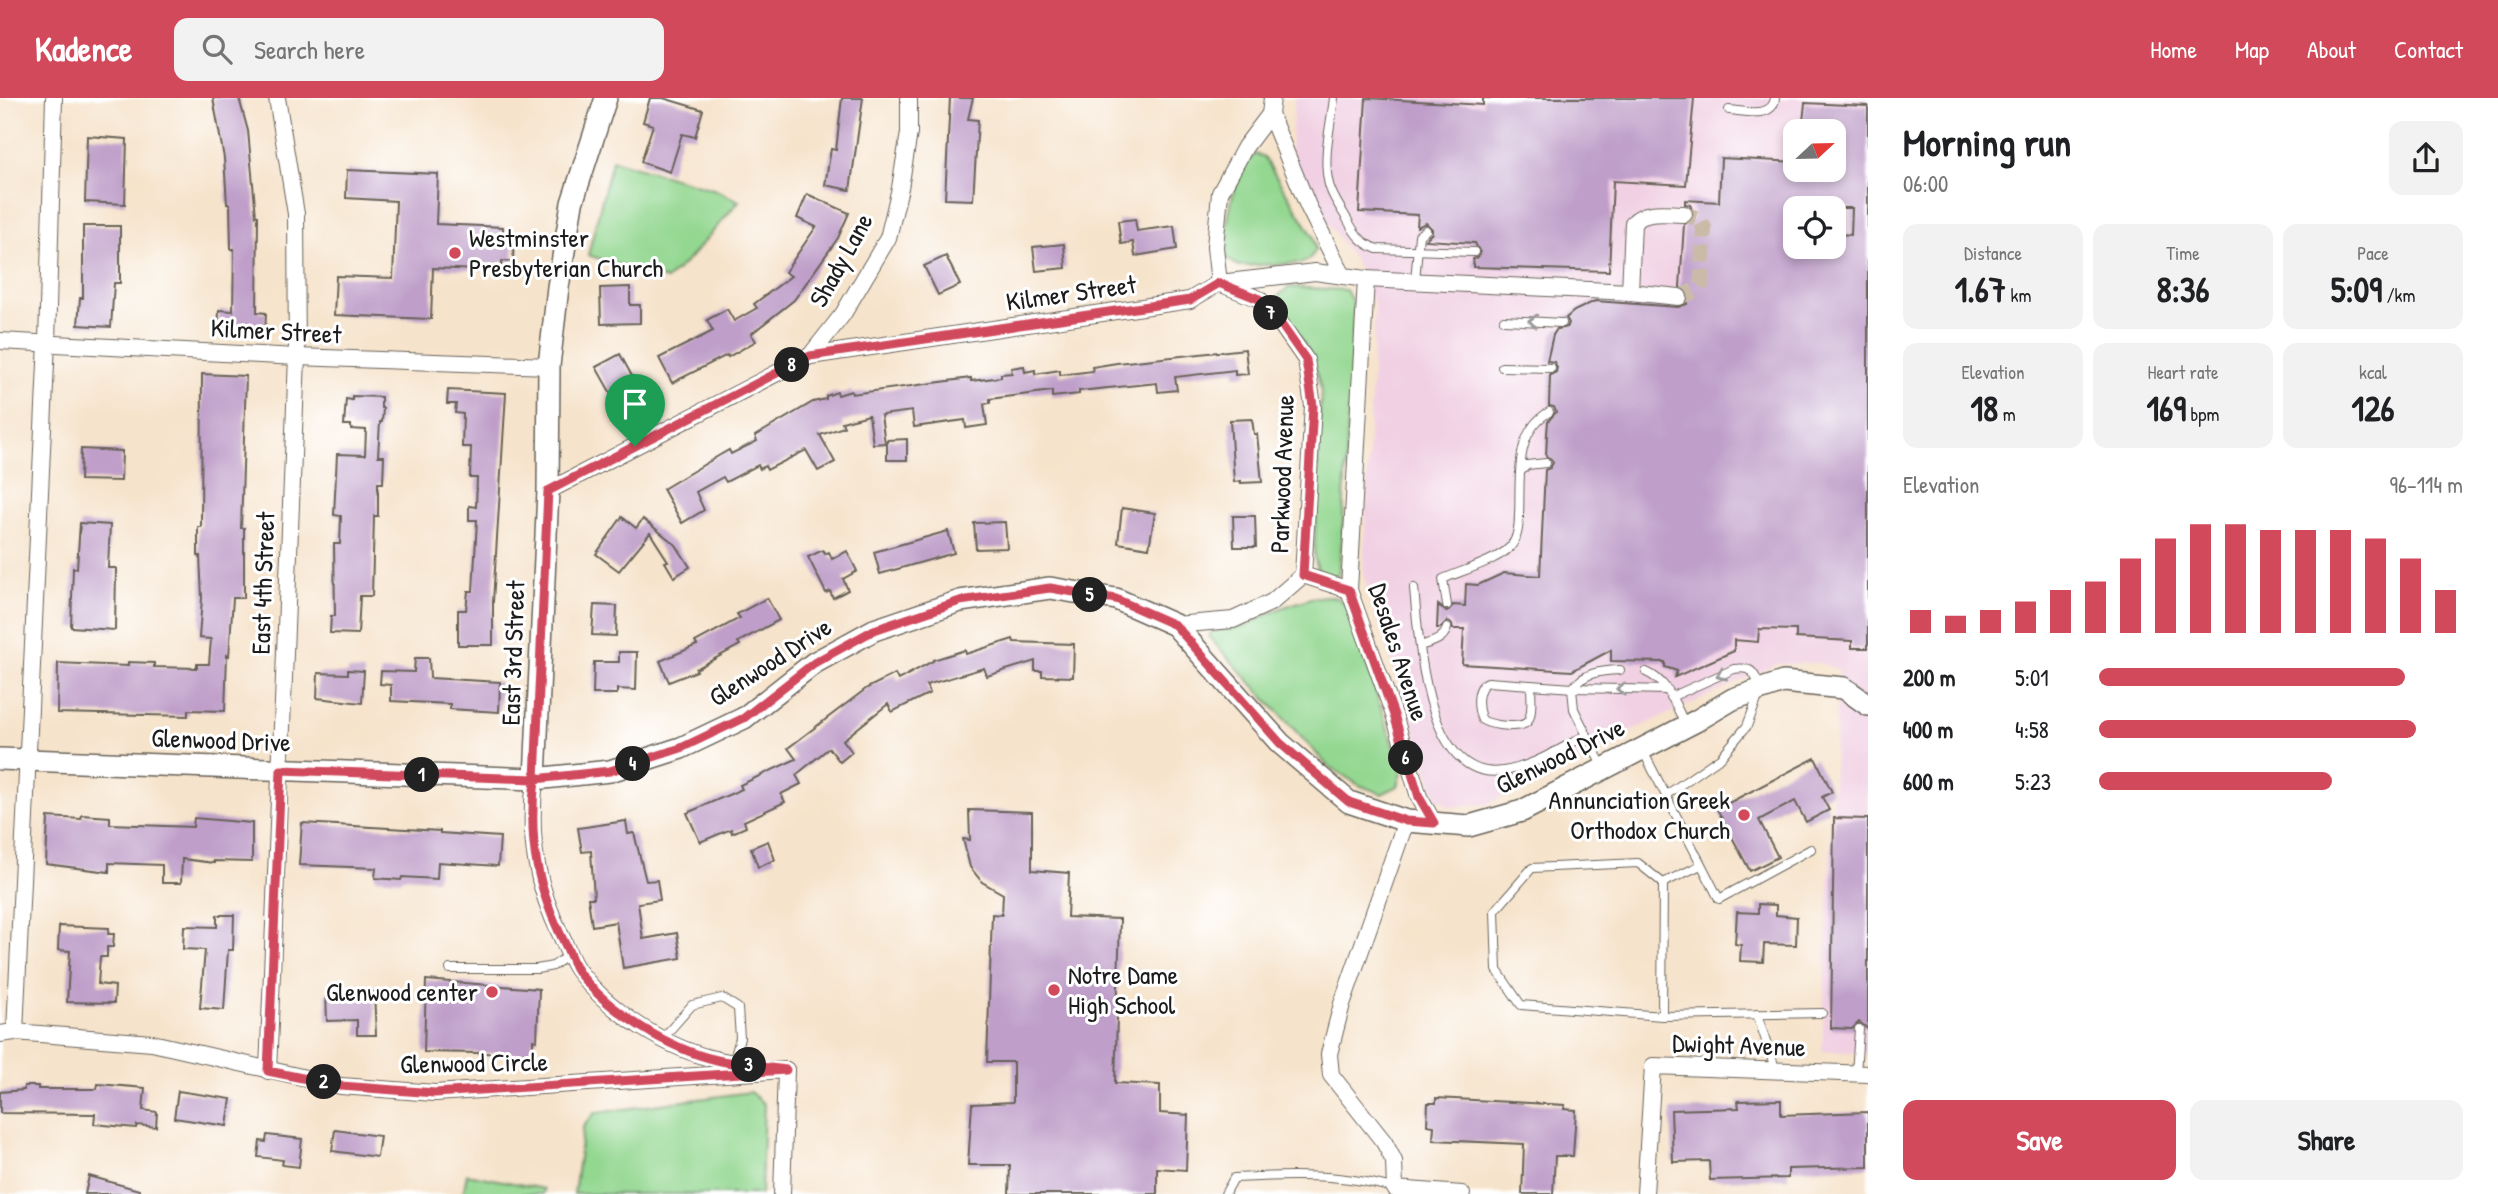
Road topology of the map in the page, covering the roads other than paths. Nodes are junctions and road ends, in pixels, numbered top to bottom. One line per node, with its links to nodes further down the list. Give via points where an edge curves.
1 (54, 98): 22 (street)
2 (277, 98): 24 (street, East 4th Street, via 296,214)
3 (606, 98): 25 (street, East 3rd Street, via 572,203)
4 (909, 98): 23 (street, Shady Lane, via 900,188 888,238 843,314)
5 (1334, 98): 12 (lane, via 1326,165 1332,194 1366,245)
6 (1775, 98): 8 (lane, via 1770,110 1763,112)
7 (1271, 106): 13 (street, via 1308,206); 16 (street, via 1220,192 1215,247)
8 (1729, 110)
9 (1684, 214): 17 (street, via 1647,214 1633,223)
10 (1426, 230): 12 (lane, via 1419,235)
11 (1462, 242): 12 (lane, via 1470,251)
12 (1417, 250): 15 (lane)
13 (1343, 276): 14 (street, Kilmer Street); 16 (street, Kilmer Street, via 1315,272)
14 (1366, 279): 15 (street, Kilmer Street); 34 (street, Desales Avenue)
15 (1415, 281): 17 (street, Kilmer Street)
16 (1219, 283): 23 (street, Kilmer Street, via 1190,300); 32 (street, Parkwood Avenue, via 1259,299 1306,360 1313,406)
17 (1630, 292): 18 (street, Kilmer Street)
18 (1679, 297)
19 (1504, 320): 20 (lane, one-way to 19)
20 (1562, 323)
21 (0, 341): 22 (street, Kilmer Street)
22 (47, 342): 24 (street, Kilmer Street); 50 (street)
23 (810, 356): 31 (street, Kilmer Street)
24 (297, 357): 25 (street, Kilmer Street); 52 (street, East 4th Street)
25 (549, 366): 31 (street, East 3rd Street)
26 (1502, 367): 27 (lane)
27 (1551, 368)
28 (1549, 412): 30 (lane, via 1536,419 1528,431)
29 (1546, 463): 30 (lane, via 1527,465)
30 (1521, 471): 35 (lane, via 1519,527 1511,545 1444,579)
31 (548, 491): 53 (street, East 3rd Street)
32 (1303, 575): 34 (street); 36 (street, via 1272,602 1233,620)
33 (1415, 588): 38 (lane)
34 (1349, 590): 56 (street, Desales Avenue, via 1419,797)
35 (1447, 605)
36 (1175, 625): 53 (street, Glenwood Drive, via 1116,599 1050,588 960,601 874,630 814,663 744,718 681,748 610,771); 55 (street, Glenwood Drive, via 1280,743 1349,802)
37 (1447, 628): 38 (lane, via 1439,640)
38 (1420, 646): 47 (lane, via 1438,725 1454,753 1474,768 1502,772)
39 (1620, 670): 42 (lane, via 1600,671 1580,679)
40 (1646, 672): 44 (lane)
41 (1531, 685): 41 (lane, via 1482,684 1482,720 1525,725 1530,719); 42 (lane)
42 (1573, 688): 44 (lane, one-way to 42); 47 (lane, via 1574,709)
43 (1762, 689): 44 (lane, one-way to 44, via 1754,672 1745,667); 45 (street, Glenwood Drive, via 1783,682 1844,688); 46 (street, Glenwood Drive, via 1733,699); 54 (lane, via 1747,726 1721,757)
44 (1670, 693): 46 (lane)
45 (1868, 705)
46 (1686, 726): 48 (street, Glenwood Drive)
47 (1587, 735): 51 (lane)
48 (1641, 748): 51 (street, Glenwood Drive); 54 (lane)
49 (0, 759): 50 (street, Glenwood Drive)
50 (26, 760): 52 (street, Glenwood Drive); 66 (street)
51 (1603, 768): 56 (street, Glenwood Drive, via 1522,811 1469,825)
52 (281, 770): 53 (street, Glenwood Drive); 71 (street, East 4th Street)
53 (535, 779): 60 (street, East 3rd Street, via 531,815 536,859 548,909)
54 (1666, 795): 58 (lane)
55 (1406, 821): 56 (street, Glenwood Drive); 73 (street, via 1329,1054 1332,1074 1394,1161)
56 (1434, 823)
57 (1811, 849): 58 (lane, via 1719,899)
58 (1701, 865): 59 (lane)
59 (1663, 883): 64 (lane); 64 (lane, via 1638,863 1532,868 1495,911 1497,970 1521,1005)
60 (570, 954): 61 (lane, via 553,966 537,969); 67 (street, East 3rd Street, via 578,972 611,1006)
61 (450, 969)
62 (1822, 1013): 63 (lane)
63 (1757, 1014): 64 (lane); 70 (lane)
64 (1662, 1016)
65 (1859, 1029): 72 (lane)
66 (7, 1033): 71 (street, Glenwood Circle, via 152,1043)
67 (663, 1038): 68 (street, East 3rd Street, via 693,1052); 68 (lane, via 692,1005 722,998 738,1008 740,1038)
68 (733, 1062): 69 (street, East 3rd Street)
69 (786, 1070): 71 (street, Glenwood Circle, via 435,1093 341,1086); 74 (street)
70 (1776, 1070): 72 (street, Dwight Avenue); 77 (street, Dwight Avenue, via 1653,1066)
71 (268, 1071)
72 (1862, 1074)
73 (1395, 1189): 75 (lane, via 1374,1182 1266,1176 1234,1178); 76 (street)
74 (782, 1194)
75 (1224, 1194)
76 (1462, 1194)
77 (1645, 1194)

